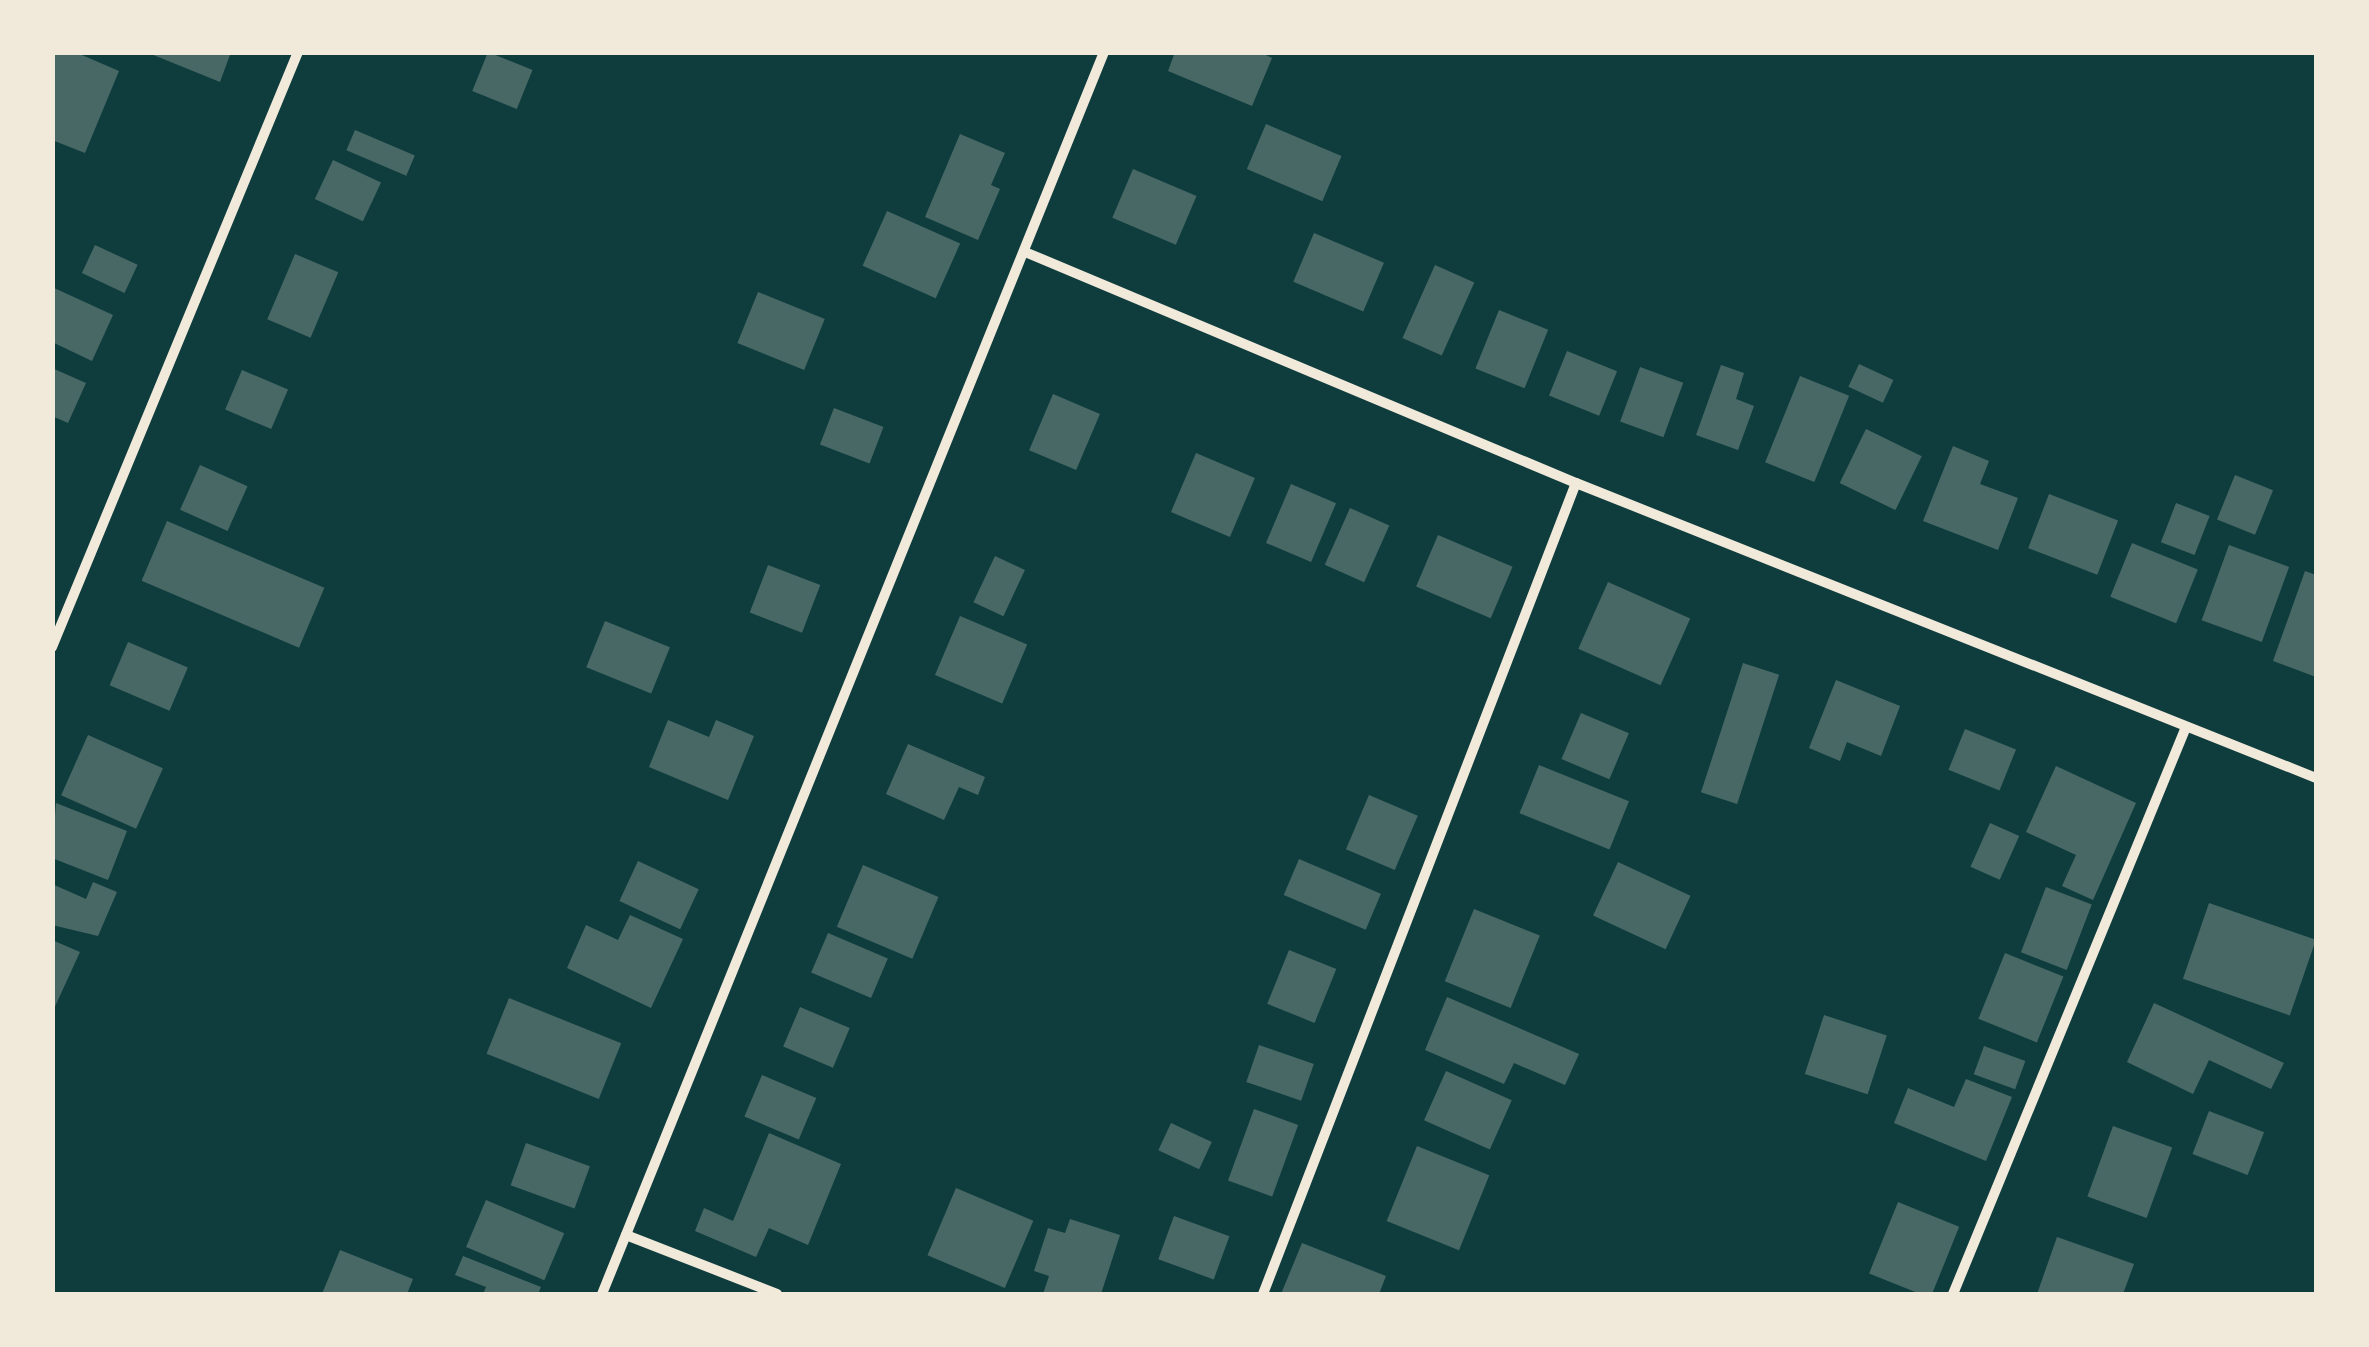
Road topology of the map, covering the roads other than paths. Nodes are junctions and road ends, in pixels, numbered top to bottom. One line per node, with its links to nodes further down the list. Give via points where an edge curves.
1 (298, 52): 5 (street)
2 (1104, 52): 3 (street)
3 (1026, 252): 4 (street); 8 (street)
4 (1576, 482): 6 (street); 11 (street)
5 (52, 647)
6 (2186, 727): 7 (street); 12 (street)
7 (2316, 778)
8 (626, 1235): 9 (street); 10 (street)
9 (602, 1294)
10 (778, 1294)
11 (1263, 1294)
12 (1954, 1294)

